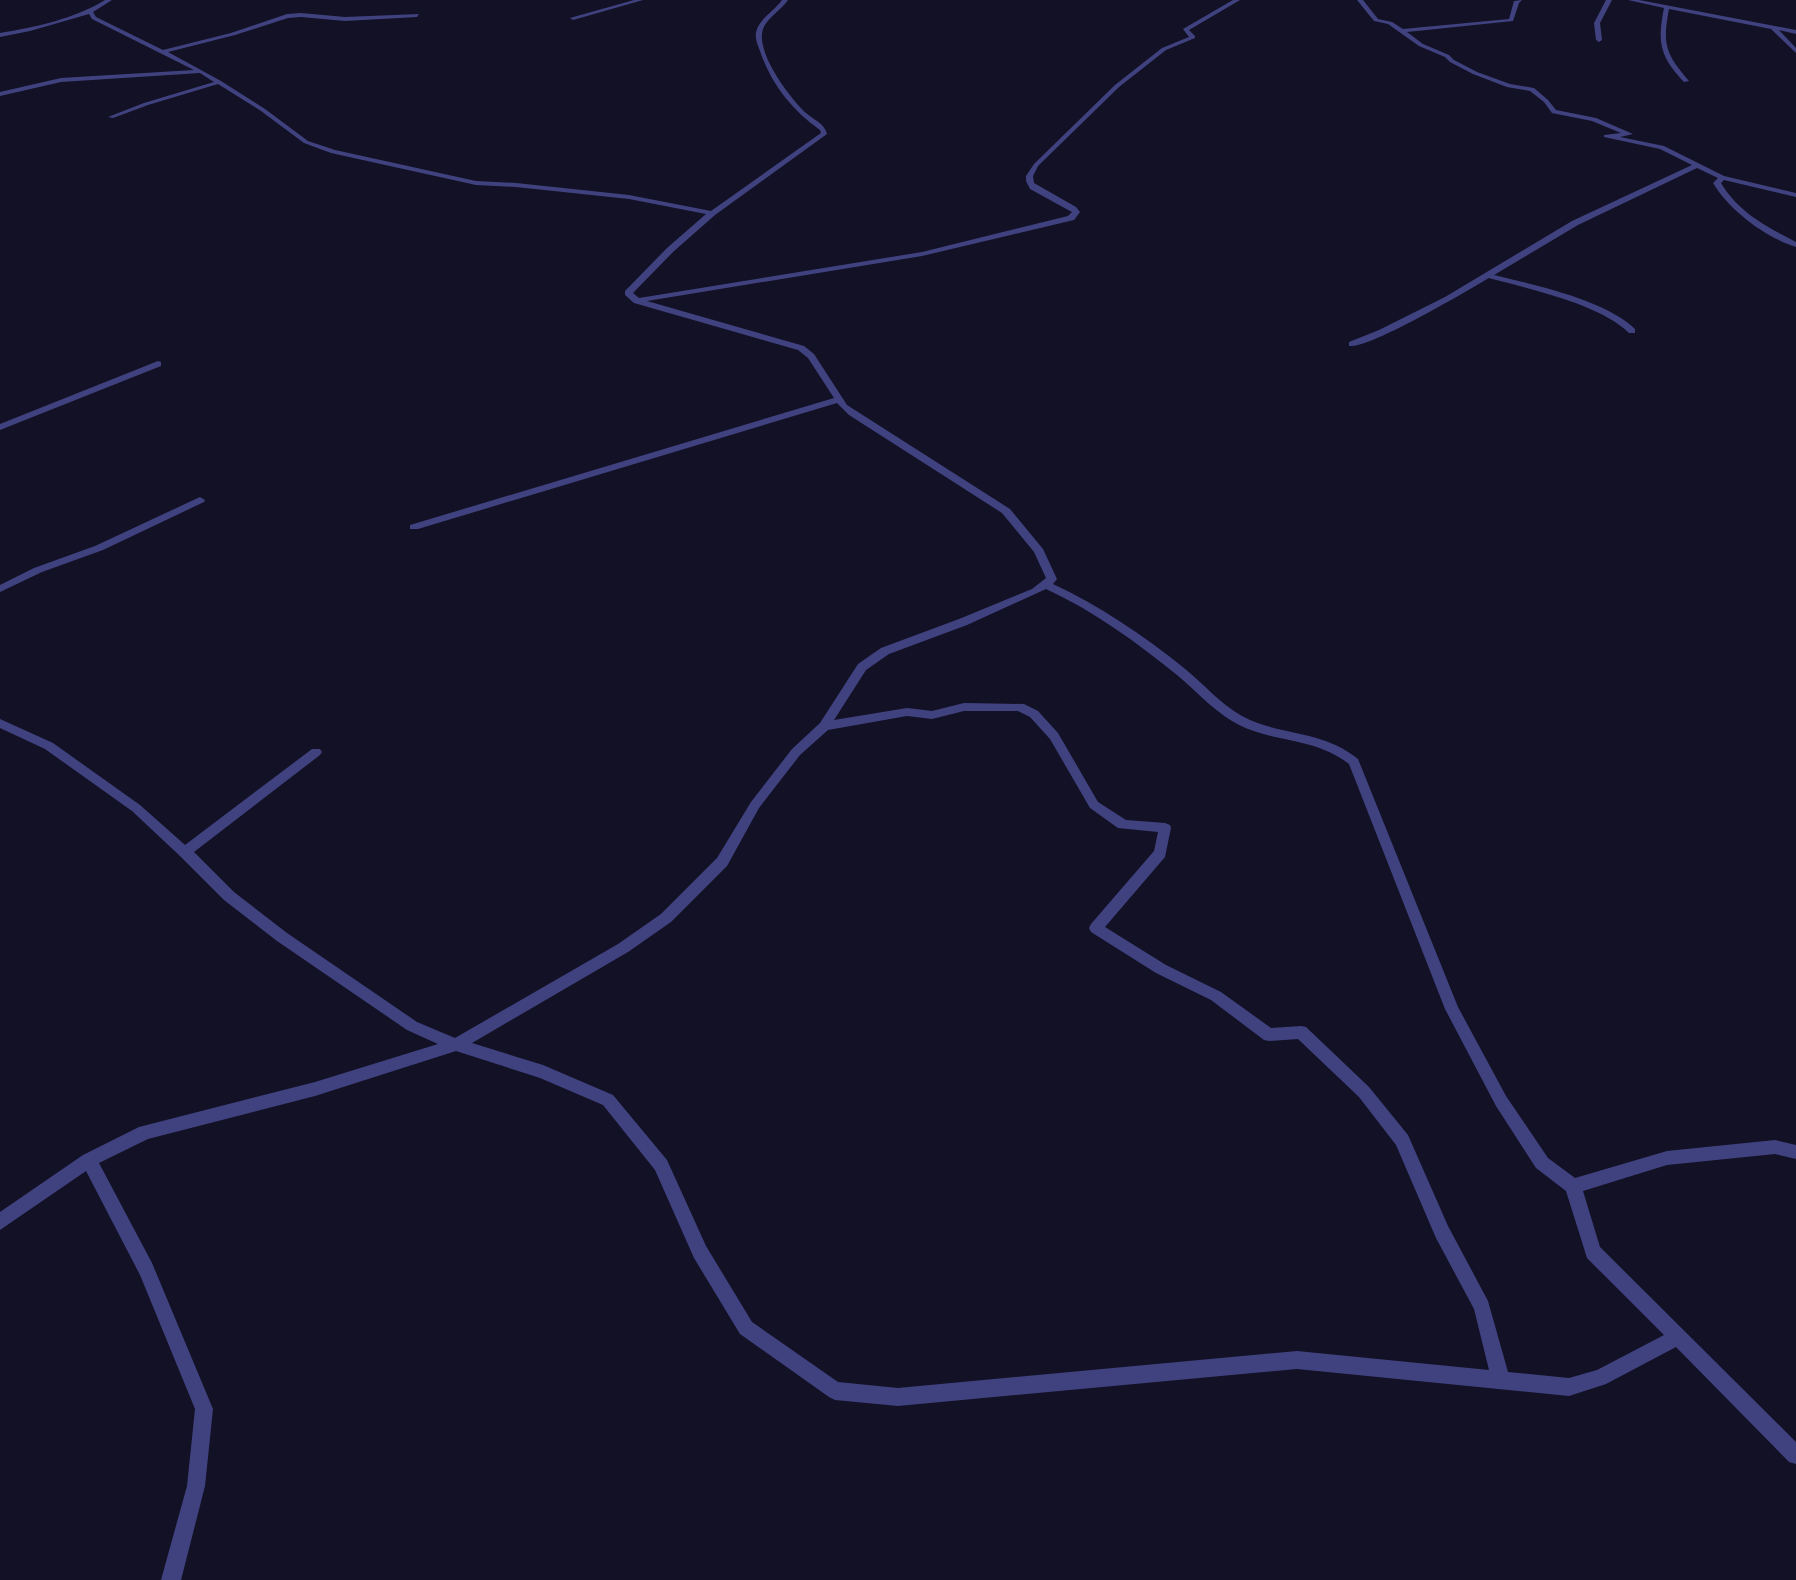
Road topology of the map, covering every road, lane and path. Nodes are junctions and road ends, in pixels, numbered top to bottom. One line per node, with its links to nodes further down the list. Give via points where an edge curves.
1 (109, 0): 10 (street)
2 (640, 0): 12 (street)
3 (785, 0): 28 (street, via 761,26 760,41 770,71 784,92 825,131)
4 (1237, 0): 31 (street, via 1185,30 1193,38 1164,49 1117,86 1036,165 1028,182 1073,209 1076,212 1070,218 922,254)
5 (1360, 0): 14 (street, via 1376,20 1390,23)
6 (1518, 0): 14 (street, via 1511,20)
7 (1609, 0): 17 (street, via 1597,23)
8 (1632, 0): 9 (street)
9 (1667, 7): 13 (street); 22 (street, via 1662,47 1672,69)
10 (90, 12): 16 (street); 19 (street, via 94,18)
11 (417, 16): 19 (street, via 345,19 287,16)
12 (573, 18)
13 (1772, 27): 15 (street); 18 (street)
14 (1402, 32): 25 (street, via 1475,73 1509,86 1532,89 1554,112 1594,119 1630,134 1606,136 1662,147)
15 (1796, 32)
16 (0, 35)
17 (1599, 40)
18 (1796, 50)
19 (162, 52): 20 (street)
20 (201, 71): 21 (street); 23 (street, via 61,80)
21 (220, 82): 24 (street); 28 (street, via 306,142 332,152 476,183 630,198)
22 (1686, 82)
23 (0, 94)
24 (111, 117)
25 (1698, 165): 26 (street); 30 (street, via 1575,222)
26 (1722, 178): 27 (street); 29 (street, via 1717,183 1721,192 1738,209)
27 (1796, 195)
28 (712, 212): 31 (street, via 631,288 628,293)
29 (1796, 245)
30 (1487, 275): 32 (street, via 1605,313 1621,320); 33 (street, via 1448,299)
31 (637, 301): 35 (street, via 801,348 811,356)
32 (1632, 331)
33 (1352, 344)
34 (158, 364): 36 (street)
35 (840, 399): 38 (street); 39 (street, via 852,413 1006,511 1022,528 1049,569 1052,579)
36 (0, 427)
37 (200, 500): 40 (street, via 99,548 38,570)
38 (414, 527)
39 (1046, 585): 42 (street, via 886,651 862,667); 48 (street, via 1070,596 1140,640 1238,719 1261,729 1330,745 1345,752 1354,762 1452,1009 1501,1101 1542,1163)
40 (0, 589)
41 (0, 724): 44 (street, via 49,746 136,808)
42 (824, 726): 45 (street, via 796,752 755,805 722,862 666,918 623,948); 51 (street, via 896,713 932,715 964,707 1020,708 1034,714 1054,736 1094,805 1123,825 1166,828 1160,853 1096,928 1161,969 1216,996 1269,1035 1301,1032 1364,1092 1402,1140 1442,1232 1482,1307)
43 (316, 752): 44 (street)
44 (185, 852): 45 (street, via 229,896 282,937 412,1026)
45 (456, 1045): 47 (street, via 315,1089 145,1132); 51 (street, via 543,1072 608,1100 661,1165 700,1252 746,1328 835,1391 898,1397 1297,1360)
46 (1796, 1152): 48 (street, via 1775,1147 1667,1158)
47 (89, 1160): 49 (street); 53 (street, via 146,1269 204,1410 196,1486)
48 (1573, 1186): 50 (street, via 1593,1252)
49 (0, 1222)
50 (1678, 1337): 51 (street, via 1600,1378 1569,1387); 52 (street)
51 (1501, 1381)
52 (1796, 1455)
53 (172, 1580)

